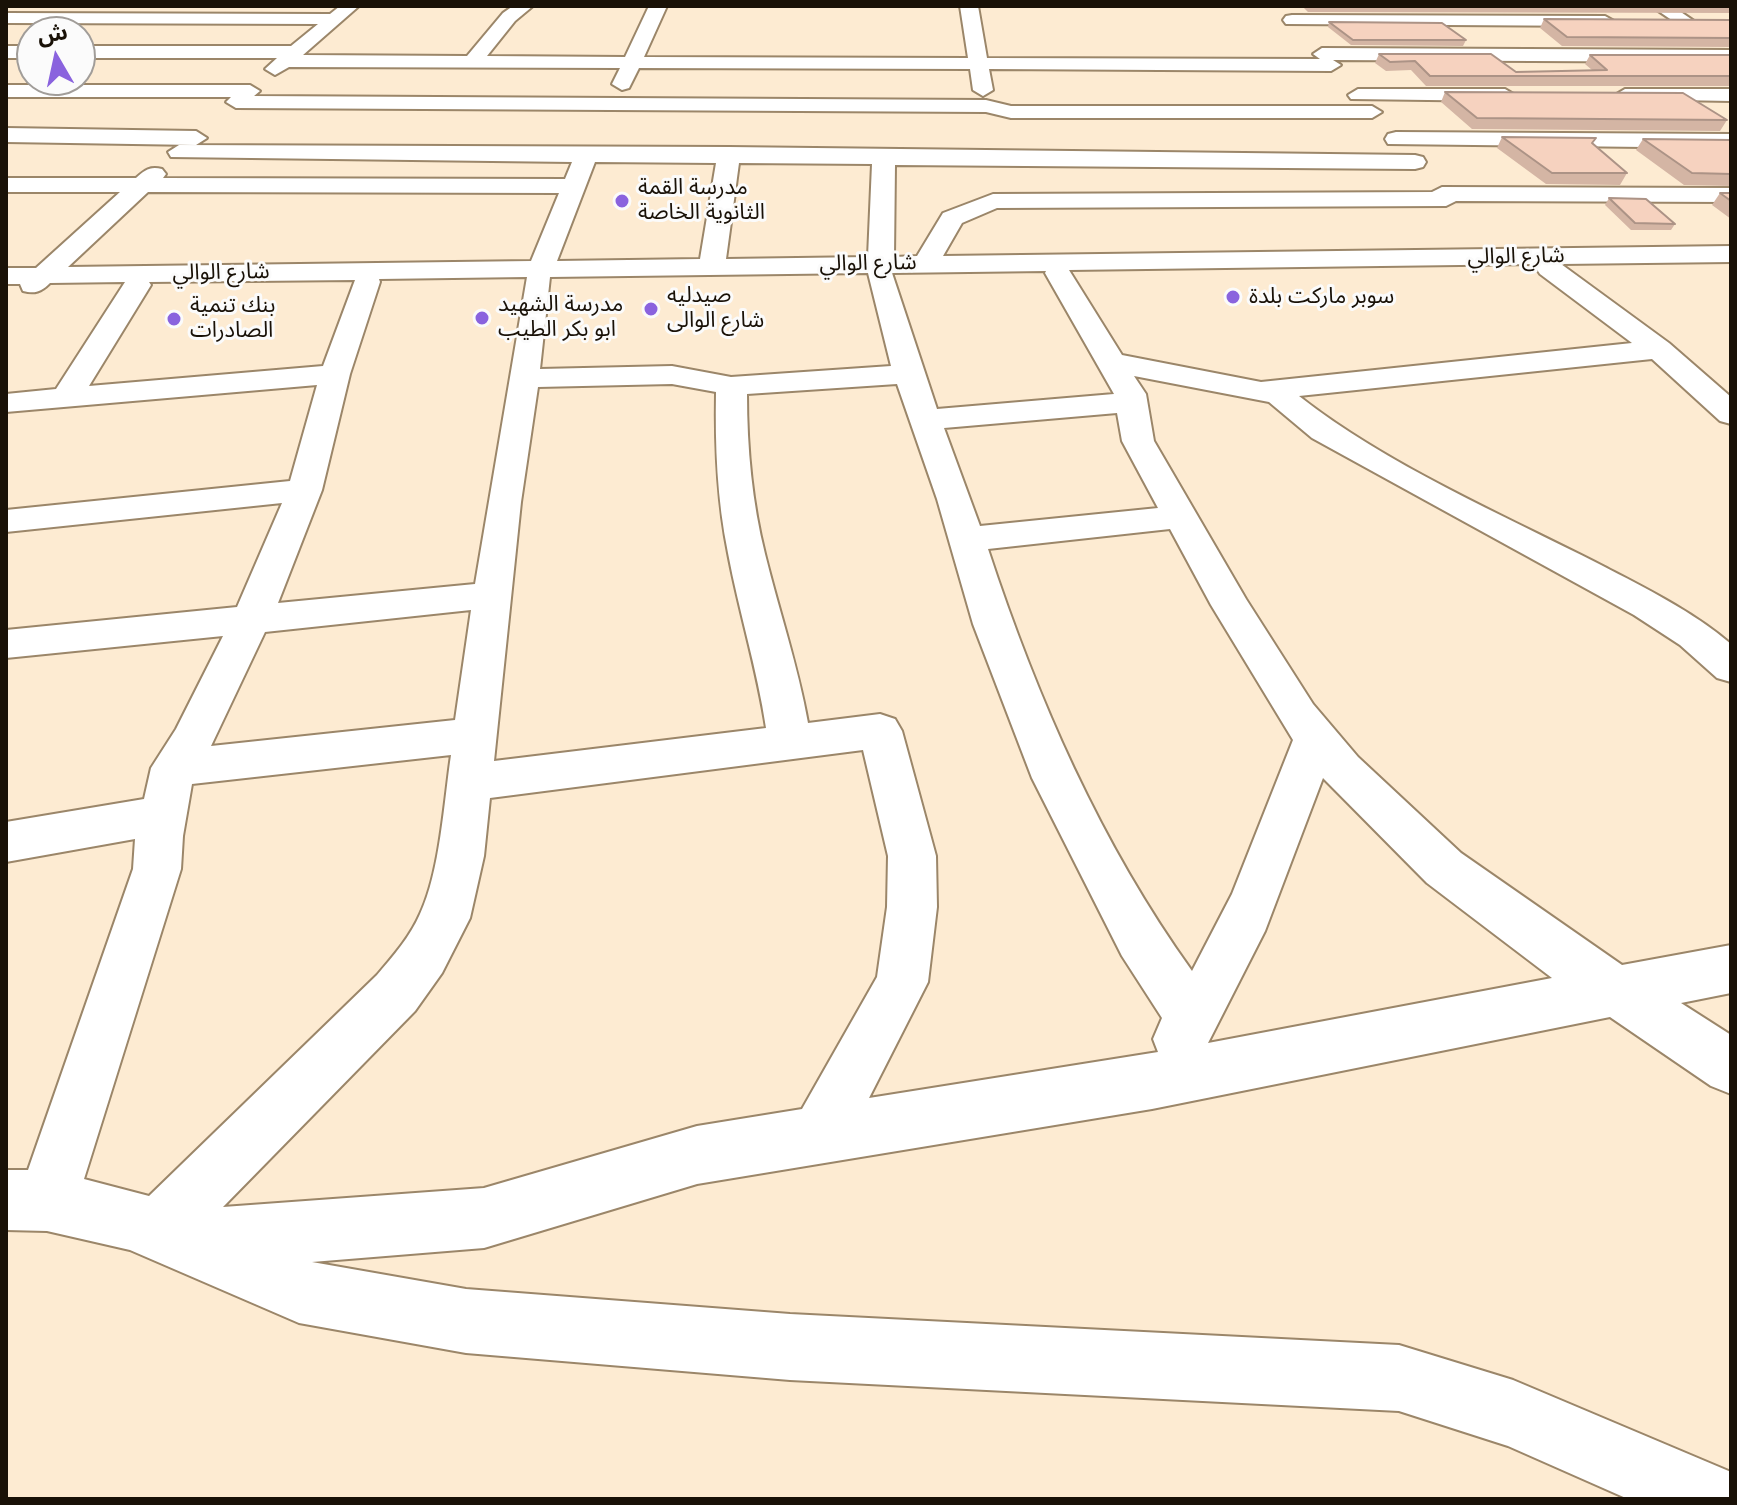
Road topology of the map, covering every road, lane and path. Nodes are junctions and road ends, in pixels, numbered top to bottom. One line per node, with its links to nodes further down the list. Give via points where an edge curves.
1 (524, 6): 19 (street)
2 (658, 6): 21 (street)
3 (969, 6): 22 (street)
4 (1550, 6): 11 (street)
5 (1660, 6): 11 (street, via 1693,21)
6 (342, 12): 9 (street); 16 (street)
7 (1287, 13): 10 (street); 18 (street)
8 (96, 19): 9 (street)
9 (160, 19): 13 (street)
10 (1452, 20): 11 (street); 14 (street)
11 (1571, 21): 15 (street)
12 (96, 52): 13 (street)
13 (111, 52): 16 (street)
14 (1495, 54): 15 (street); 18 (street)
15 (1619, 55): 17 (street); 26 (street)
16 (290, 56): 19 (street); 28 (street)
17 (1731, 56)
18 (1327, 60): 22 (street); 29 (street)
19 (472, 62): 20 (street)
20 (545, 62): 21 (street); 30 (street)
21 (634, 62): 22 (street); 31 (street)
22 (978, 64): 32 (street)
23 (6, 91): 28 (street)
24 (1533, 95): 29 (street)
25 (1597, 95): 26 (street)
26 (1677, 95): 27 (street); 33 (street)
27 (1731, 95)
28 (243, 96): 30 (street); 41 (street)
29 (1365, 103): 35 (street); 36 (street)
30 (519, 105): 31 (street)
31 (611, 105): 32 (street); 43 (street)
32 (986, 106): 35 (street); 40 (street)
33 (1731, 134)
34 (6, 135): 41 (street)
35 (1083, 135): 40 (street); 46 (street); 55 (street)
36 (1396, 139): 37 (street); 46 (street)
37 (1548, 140): 38 (street); 52 (street)
38 (1645, 140): 39 (street); 53 (street)
39 (1731, 141)
40 (991, 144): 45 (street); 54 (street)
41 (188, 145): 42 (street); 47 (street)
42 (387, 153): 43 (street); 49 (street)
43 (587, 154): 44 (street); 50 (street)
44 (729, 154): 45 (street); 66 (street)
45 (884, 156): 69 (street)
46 (1415, 162): 57 (street)
47 (143, 184): 48 (street); 49 (street); 73 (street)
48 (6, 185)
49 (360, 185): 50 (street)
50 (573, 186): 71 (street)
51 (1539, 195): 52 (street); 57 (street); 58 (street)
52 (1606, 195): 53 (street)
53 (1722, 195)
54 (993, 201): 55 (street); 64 (street, via 952,218)
55 (1096, 201): 56 (street)
56 (1181, 201): 57 (street); 63 (street)
57 (1448, 202)
58 (1558, 215)
59 (1474, 234): 65 (street)
60 (1577, 236): 62 (street)
61 (1731, 254): 62 (street, شارع الوالي)
62 (1596, 256): 65 (street, شارع الوالي)
63 (1197, 261): 64 (street, شارع الوالي); 65 (street, شارع الوالي)
64 (926, 263): 69 (street, شارع الوالي)
65 (1497, 263): 68 (street, شارع الوالي); 70 (street, شارع الوالي)
66 (712, 266): 69 (street, شارع الوالي); 71 (street, شارع الوالي)
67 (1731, 266): 68 (street, شارع الوالي)
68 (1549, 268): 75 (street)
69 (881, 270): 70 (street, شارع الوالي); 71 (street, شارع الوالي); 78 (street)
70 (1058, 273): 76 (street)
71 (540, 274): 72 (street, شارع الوالي); 73 (street, شارع الوالي); 79 (street)
72 (367, 282): 74 (street, شارع الوالي); 77 (street)
73 (17, 284): 74 (street, شارع الوالي)
74 (137, 285): 82 (street)
75 (1659, 349): 81 (street); 85 (street)
76 (1111, 362): 81 (street); 83 (street)
77 (335, 374): 82 (street); 87 (street)
78 (908, 374): 80 (street); 86 (street)
79 (523, 378): 80 (street, via 672,375); 91 (street)
80 (731, 386): 98 (street, via 731,455 746,552)
81 (1267, 390): 93 (street, via 1380,464 1648,606)
82 (67, 397): 84 (street)
83 (1132, 402): 86 (street); 88 (street, via 1138,441)
84 (6, 403)
85 (1731, 414)
86 (925, 420): 90 (street)
87 (305, 490): 89 (street); 92 (street)
88 (1181, 517): 90 (street); 97 (street)
89 (6, 521)
90 (966, 539): 104 (street, via 993,624 1054,778 1140,940)
91 (493, 595): 92 (street); 96 (street)
92 (252, 621): 94 (street); 100 (street)
93 (1712, 633): 95 (street)
94 (6, 644)
95 (1731, 667)
96 (475, 735): 99 (street); 100 (street)
97 (1315, 739): 103 (street, via 1444,868); 104 (street, via 1257,889)
98 (790, 742): 99 (street); 107 (street, via 880,731 912,856 912,907 902,982)
99 (470, 782): 109 (street, via 445,918 424,956 396,993)
100 (168, 791): 101 (street); 108 (street, via 157,869)
101 (6, 842)
102 (1731, 969): 103 (street)
103 (1615, 990): 105 (street); 106 (street)
104 (1194, 1019): 106 (street)
105 (1731, 1067)
106 (1152, 1081): 107 (street)
107 (819, 1135): 109 (street, via 697,1155 484,1218)
108 (26, 1201): 109 (street)
109 (172, 1235): 110 (street, via 299,1291 466,1321 790,1347 1399,1378 1513,1414)
110 (1710, 1499)

